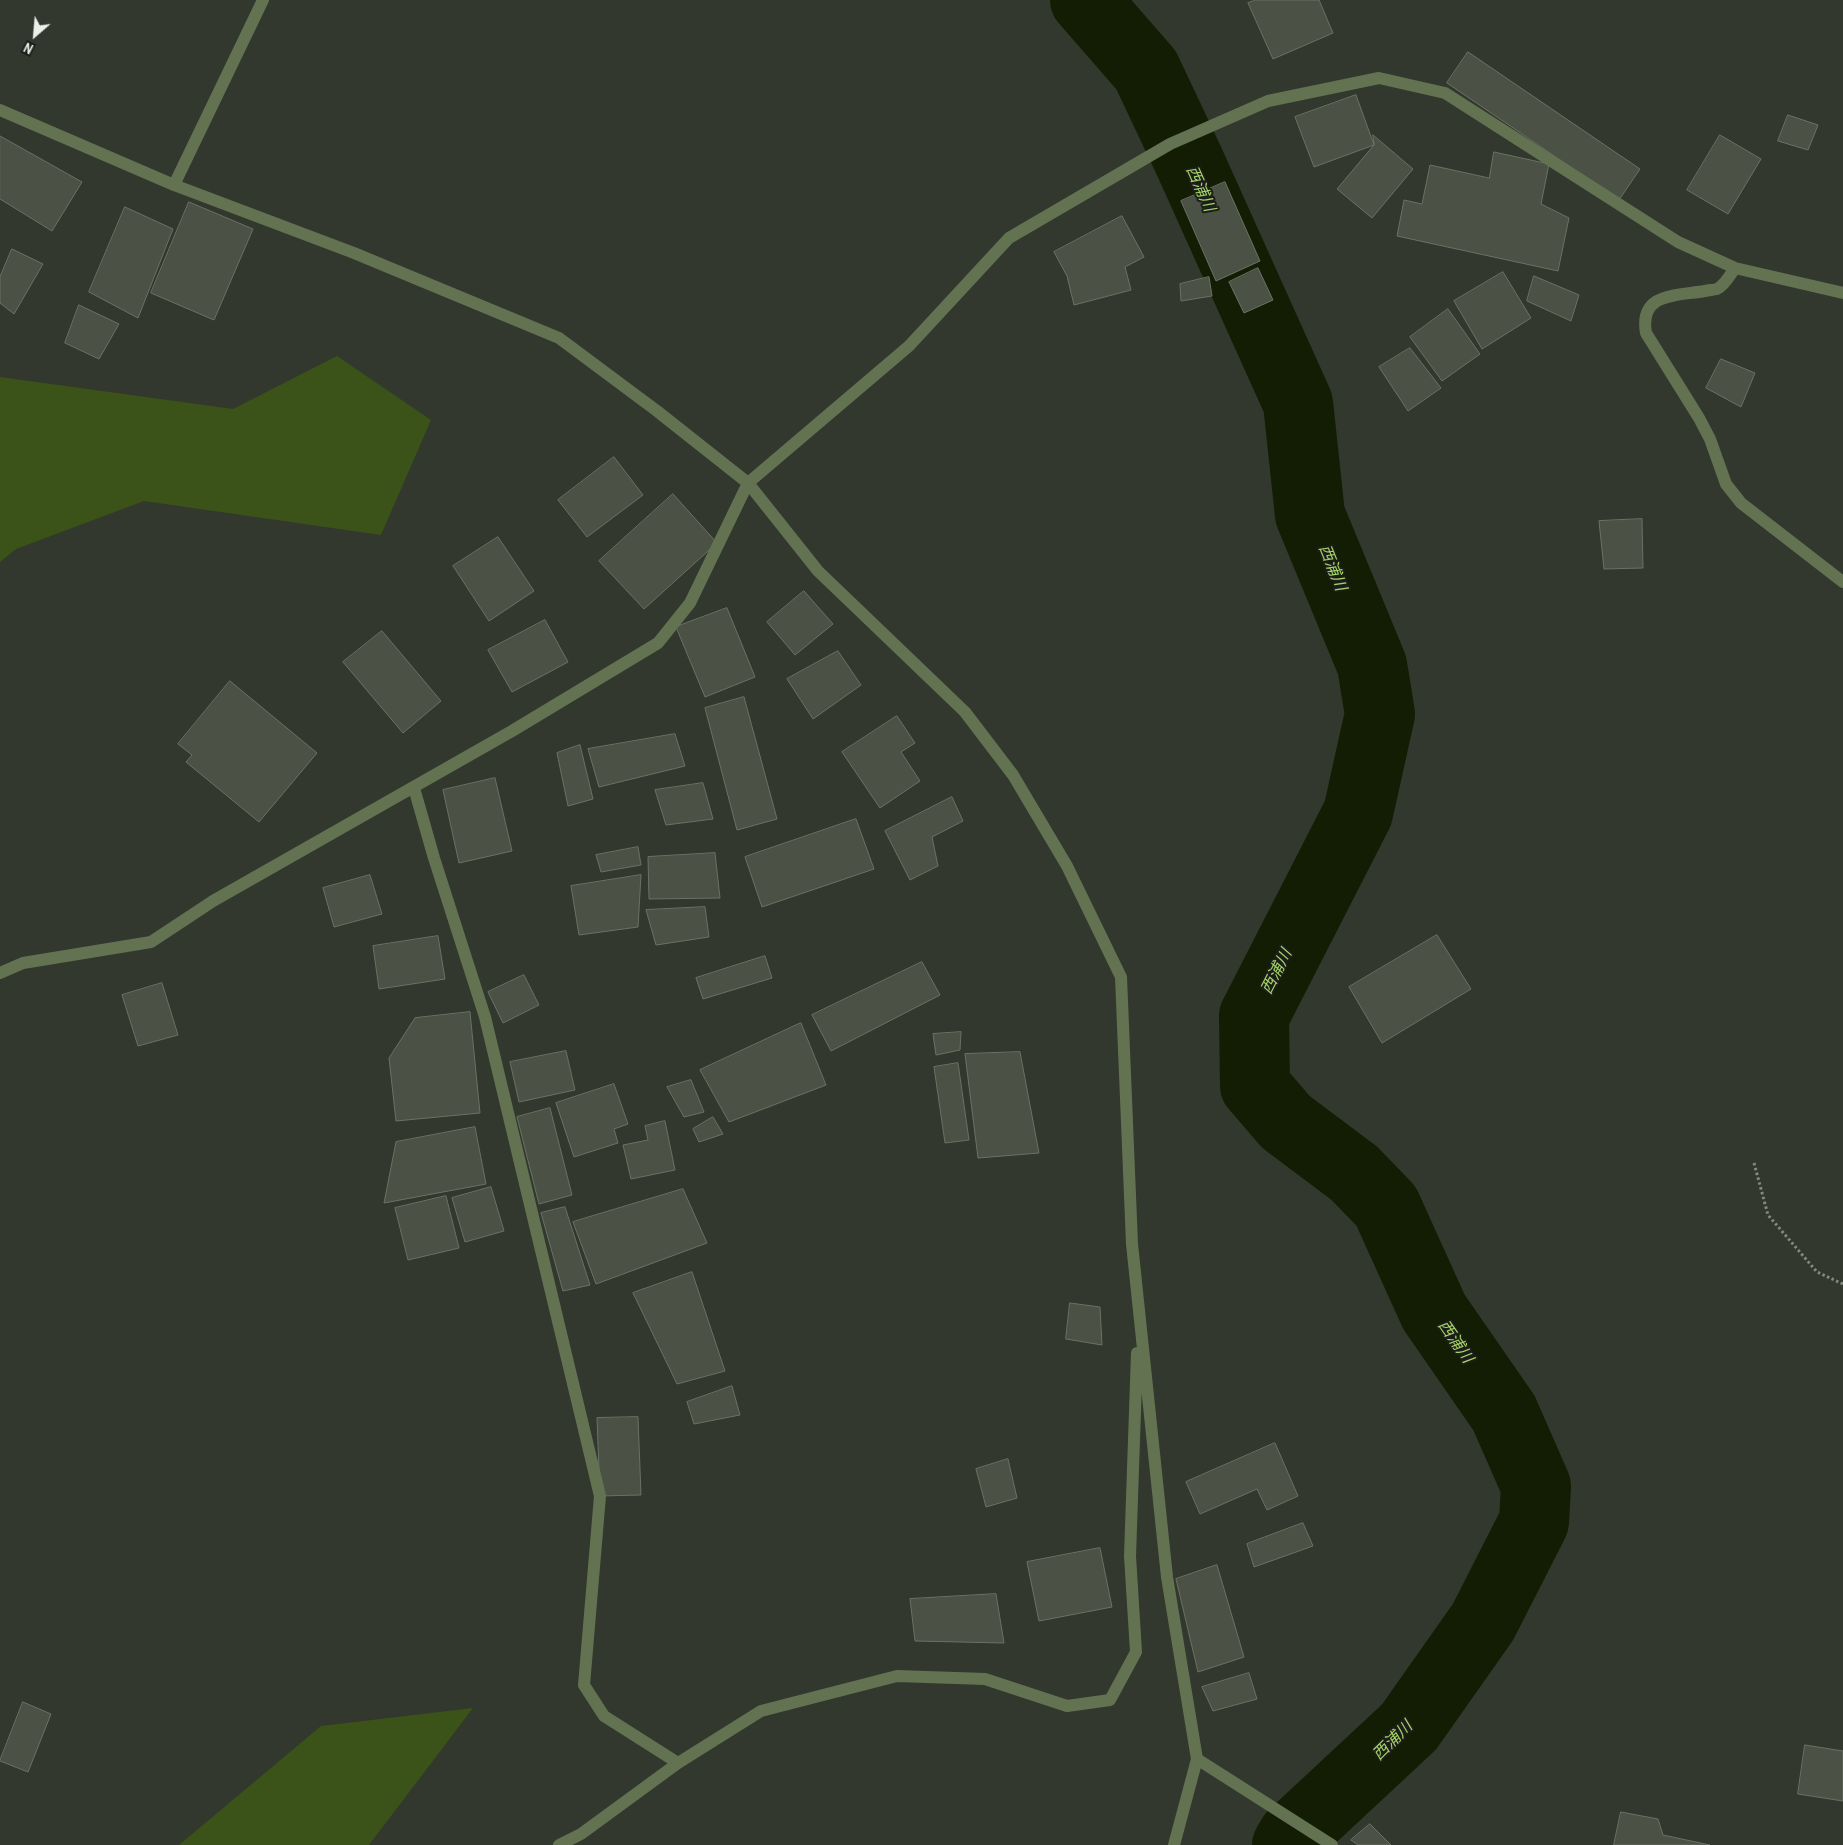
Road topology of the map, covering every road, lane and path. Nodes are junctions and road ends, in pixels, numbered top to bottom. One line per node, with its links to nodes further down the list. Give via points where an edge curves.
1 (263, 0): 3 (street)
2 (0, 110): 3 (street)
3 (174, 185): 6 (street, via 354,253 559,338)
4 (1735, 268): 5 (street); 6 (street, via 1678,242 1445,93 1379,78 1268,101 1170,144 1009,238 909,346); 7 (street, via 1717,289 1661,298 1646,310 1643,320 1646,333 1699,418 1726,484 1741,503)
5 (1843, 292)
6 (748, 483): 8 (street, via 690,604 658,643); 12 (street, via 818,571 964,712 1013,775 1067,866 1121,977 1132,1244)
7 (1843, 582)
8 (414, 788): 9 (street, via 213,901 151,942 23,963); 14 (street, via 485,1017 600,1496 584,1685 604,1716)
9 (0, 973)
10 (1754, 1163): 11 (path, via 1768,1215 1816,1272)
11 (1843, 1284)
12 (1138, 1306): 13 (street, via 1167,1577); 14 (street, via 1130,1556 1136,1652 1110,1700 1067,1706 985,1679 897,1676 760,1711)
13 (1197, 1758): 16 (street); 17 (street)
14 (678, 1763): 15 (street, via 581,1834)
15 (559, 1845)
16 (1174, 1845)
17 (1332, 1845)

